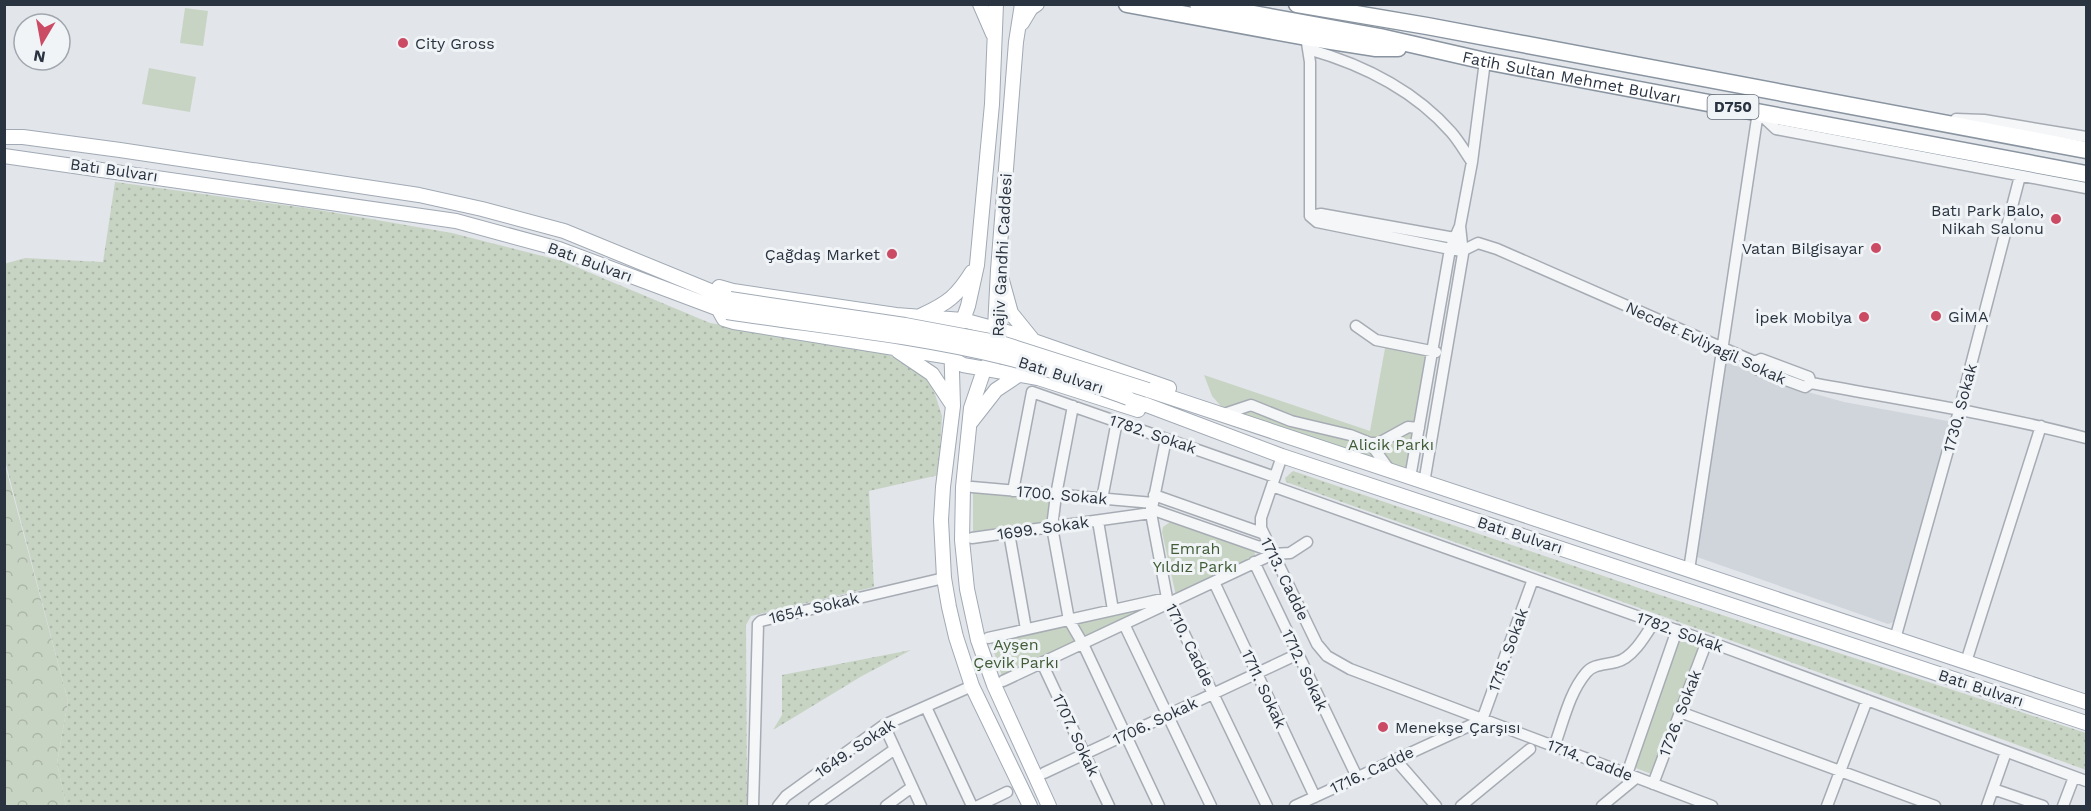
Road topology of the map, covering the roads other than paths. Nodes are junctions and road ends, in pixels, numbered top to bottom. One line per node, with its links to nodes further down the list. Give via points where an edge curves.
1 (980, 4): 10 (main road)
2 (996, 4): 10 (main road, Rajiv Gandhi Caddesi)
3 (1022, 4): 11 (main road, Rajiv Gandhi Caddesi)
4 (1037, 4): 11 (main road, via 1023,19)
5 (1127, 4): 12 (highway)
6 (1198, 4): 13 (highway, Fatih Sultan Mehmet Bulvarı / D750)
7 (1297, 4): 9 (highway, Fatih Sultan Mehmet Bulvarı / D750)
8 (1363, 4): 9 (highway)
9 (1427, 26): 16 (highway, Fatih Sultan Mehmet Bulvarı / D750)
10 (995, 39): 29 (main road, Rajiv Gandhi Caddesi)
11 (1016, 42): 30 (main road, Rajiv Gandhi Caddesi)
12 (1307, 43): 13 (highway); 21 (street, via 1380,77 1420,101 1452,133); 26 (street)
13 (1424, 48): 14 (highway, Fatih Sultan Mehmet Bulvarı / D750)
14 (1485, 61): 15 (highway, Fatih Sultan Mehmet Bulvarı / D750); 21 (street)
15 (1758, 112): 22 (highway, Fatih Sultan Mehmet Bulvarı / D750); 24 (street, via 1776,129); 39 (street)
16 (1916, 118): 18 (street, via 1984,120); 19 (highway, Fatih Sultan Mehmet Bulvarı / D750)
17 (4, 137): 31 (main road, Batı Bulvarı, via 411,194 482,209 564,231)
18 (2086, 137)
19 (2086, 150)
20 (4, 156): 32 (main road, Batı Bulvarı, via 456,220 559,249)
21 (1472, 162): 27 (street)
22 (2039, 165): 23 (highway, Fatih Sultan Mehmet Bulvarı / D750); 25 (street)
23 (2086, 174)
24 (2020, 176): 25 (street); 47 (street, 1730. Sokak)
25 (2086, 187)
26 (1310, 216): 27 (street, via 1321,214); 28 (street, via 1317,222)
27 (1459, 243): 28 (street); 39 (street, Necdet Evliyagil Sokak, via 1497,249); 41 (street)
28 (1449, 249): 40 (street)
29 (977, 265): 33 (main road, via 956,296); 34 (main road, Rajiv Gandhi Caddesi)
30 (998, 270): 36 (main road, Rajiv Gandhi Caddesi); 37 (main road, via 1011,313)
31 (703, 289): 32 (main road, Batı Bulvarı); 33 (main road, via 715,285 733,291)
32 (725, 307): 38 (main road, via 724,319 734,322); 50 (main road, Batı Bulvarı, bridge, via 905,325 1001,343); 55 (main road, Batı Bulvarı, bridge, via 1003,357)
33 (920, 316): 34 (main road)
34 (963, 320): 36 (main road); 42 (main road, Rajiv Gandhi Caddesi, via 951,337)
35 (1356, 326): 40 (street, via 1376,340)
36 (995, 328): 37 (main road); 43 (main road, Rajiv Gandhi Caddesi, via 997,348 993,361)
37 (1036, 342): 48 (main road)
38 (891, 347): 42 (main road); 45 (main road, via 932,374)
39 (1722, 348): 47 (street, Necdet Evliyagil Sokak, via 1755,362 1756,369 1805,387 1811,383); 77 (street)
40 (1432, 351): 41 (street); 54 (street)
41 (1446, 354): 62 (street)
42 (950, 357): 43 (main road, via 963,365); 45 (main road, Rajiv Gandhi Caddesi)
43 (985, 367): 44 (main road); 51 (main road, Rajiv Gandhi Caddesi, via 971,408)
44 (1020, 374): 51 (main road, via 996,390); 55 (main road, via 1200,432)
45 (953, 406): 78 (main road, Rajiv Gandhi Caddesi, via 941,520)
46 (1073, 406): 49 (street, 1782. Sokak); 65 (street, 1782. Sokak, via 1032,392); 66 (street)
47 (1959, 411): 53 (street, Necdet Evliyagil Sokak); 89 (street, 1730. Sokak)
48 (1227, 413): 50 (main road, via 1240,417); 52 (street, via 1251,405)
49 (1117, 422): 57 (street, 1782. Sokak); 67 (street)
50 (1244, 423): 59 (main road, Batı Bulvarı)
51 (970, 424): 134 (main road, Rajiv Gandhi Caddesi, via 962,515 963,564 971,610 987,668)
52 (1313, 426): 58 (street); 59 (street)
53 (2042, 426): 56 (street, Necdet Evliyagil Sokak); 94 (street)
54 (1419, 428): 58 (street, via 1408,427 1379,443); 62 (street)
55 (1215, 430): 60 (main road, Batı Bulvarı)
56 (2086, 438)
57 (1166, 439): 63 (street, 1782. Sokak); 68 (street, 1710. Cadde)
58 (1370, 443): 61 (street)
59 (1308, 444): 61 (main road, Batı Bulvarı)
60 (1282, 456): 63 (street, 1713. Cadde); 106 (main road, Batı Bulvarı)
61 (1392, 472): 62 (main road, Batı Bulvarı)
62 (1417, 480): 77 (main road, Batı Bulvarı)
63 (1273, 482): 72 (street, 1713. Cadde, via 1261,518); 79 (street, 1782. Sokak)
64 (972, 487): 65 (street, 1700. Sokak)
65 (1014, 491): 66 (street, 1700. Sokak)
66 (1056, 495): 67 (street, 1700. Sokak); 70 (street)
67 (1102, 499): 68 (street, 1700. Sokak)
68 (1152, 505): 69 (street, 1699. Sokak); 72 (street); 75 (street); 81 (street, 1710. Cadde)
69 (1098, 521): 70 (street, 1699. Sokak); 82 (street)
70 (1052, 527): 71 (street, 1699. Sokak); 83 (street)
71 (1009, 533): 73 (street, 1699. Sokak); 86 (street)
72 (1262, 533): 75 (street, 1713. Cadde)
73 (972, 538)
74 (1307, 542): 75 (street, via 1290,553)
75 (1272, 552): 76 (street); 93 (street, 1713. Cadde, via 1317,644)
76 (1254, 562): 80 (street); 92 (street, 1712. Sokak)
77 (1689, 570): 89 (main road, Batı Bulvarı)
78 (944, 578): 98 (main road, Rajiv Gandhi Caddesi, via 956,637); 126 (street, 1654. Sokak, via 758,624)
79 (1533, 579): 84 (street, 1782. Sokak); 105 (street, 1715. Sokak)
80 (1214, 582): 81 (street); 96 (street, 1711. Sokak)
81 (1168, 600): 82 (street); 85 (street); 99 (street, 1710. Cadde)
82 (1113, 610): 83 (street)
83 (1069, 620): 86 (street); 91 (street)
84 (1654, 622): 87 (street, 1782. Sokak); 109 (street, via 1640,645 1618,662 1601,664 1586,673)
85 (1124, 624): 91 (street); 104 (street)
86 (1026, 629): 88 (street)
87 (1677, 630): 90 (street, 1782. Sokak); 117 (street, 1726. Sokak)
88 (988, 638)
89 (1895, 639): 94 (main road, Batı Bulvarı)
90 (1707, 641): 100 (street, 1782. Sokak); 103 (street, 1726. Sokak)
91 (1083, 644): 95 (street); 108 (street)
92 (1298, 654): 96 (street, 1706. Sokak); 118 (street, 1712. Sokak)
93 (1333, 661): 105 (street, 1714. Cadde)
94 (1966, 662): 101 (main road, Batı Bulvarı)
95 (1042, 663): 97 (street); 113 (street, 1707. Sokak)
96 (1257, 674): 99 (street, 1706. Sokak); 125 (street, 1711. Sokak)
97 (1003, 681)
98 (972, 686): 102 (street, 1649. Sokak); 133 (main road, Rajiv Gandhi Caddesi)
99 (1213, 694): 104 (street, 1706. Sokak); 138 (street, 1710. Cadde)
100 (1867, 700): 112 (street, 1782. Sokak); 115 (street)
101 (2086, 702)
102 (926, 707): 107 (street, 1649. Sokak); 131 (street)
103 (1680, 712): 115 (street); 121 (street, 1726. Sokak)
104 (1168, 715): 108 (street, 1706. Sokak); 137 (street)
105 (1482, 720): 109 (street, 1714. Cadde); 114 (street, 1716. Cadde)
106 (2086, 723)
107 (884, 725): 110 (street); 127 (street, 1649. Sokak, via 786,796)
108 (1126, 735): 113 (street, 1706. Sokak); 136 (street)
109 (1554, 747): 117 (street, 1714. Cadde)
110 (895, 749): 122 (street); 128 (street)
111 (1530, 749): 141 (street)
112 (2007, 752): 119 (street, 1782. Sokak); 123 (street)
113 (1084, 754): 116 (street, 1706. Sokak); 135 (street, 1707. Sokak)
114 (1395, 759): 118 (street, 1716. Cadde); 140 (street)
115 (1840, 771): 144 (street); 145 (street)
116 (1044, 773)
117 (1632, 776): 121 (street, 1714. Cadde); 142 (street)
118 (1356, 777): 125 (street, 1716. Cadde)
119 (2074, 777): 120 (street, 1782. Sokak); 148 (street)
120 (2086, 781)
121 (1653, 784): 143 (street, 1714. Cadde)
122 (912, 787): 129 (street); 130 (street)
123 (1993, 789): 146 (street); 147 (street)
124 (1008, 792): 132 (street)
125 (1315, 797): 139 (street, 1716. Cadde)
126 (753, 807)
127 (778, 807)
128 (814, 807)
129 (885, 807)
130 (921, 807)
131 (972, 807)
132 (978, 807)
133 (1030, 807)
134 (1049, 807)
135 (1109, 807)
136 (1159, 807)
137 (1211, 807)
138 (1267, 807)
139 (1295, 807)
140 (1436, 807)
141 (1461, 807)
142 (1602, 807)
143 (1712, 807)
144 (1827, 807)
145 (1935, 807)
146 (1987, 807)
147 (2043, 807)
148 (2063, 807)

